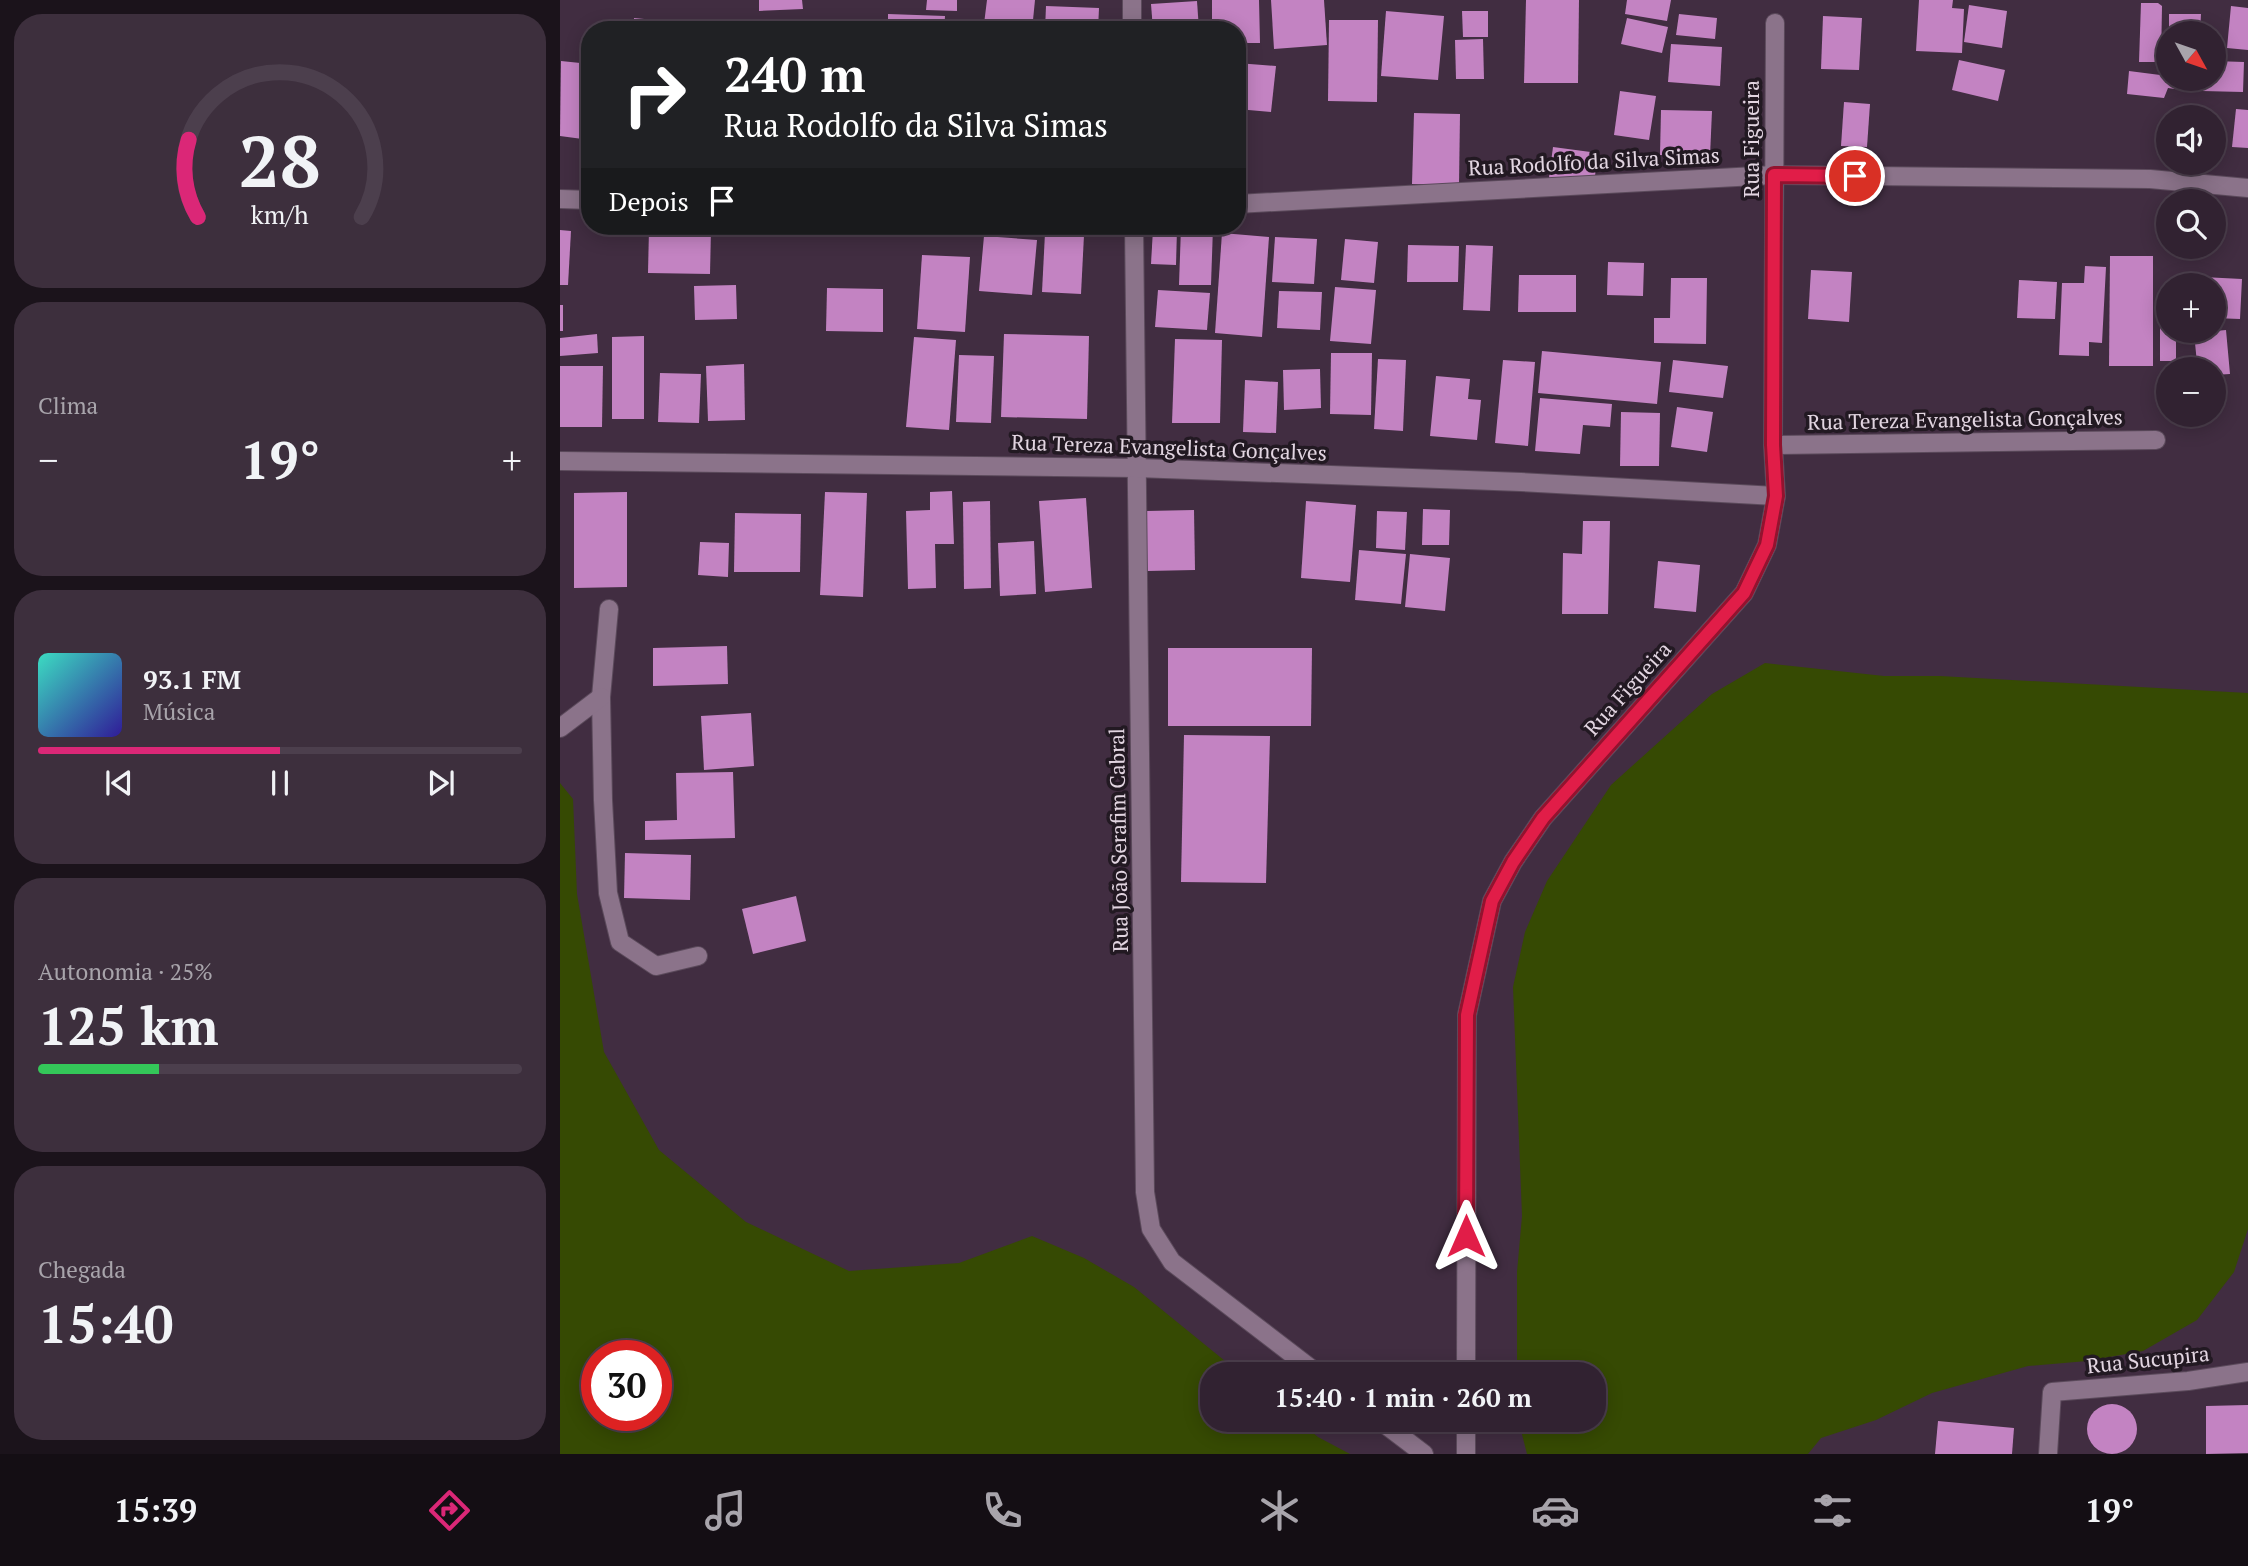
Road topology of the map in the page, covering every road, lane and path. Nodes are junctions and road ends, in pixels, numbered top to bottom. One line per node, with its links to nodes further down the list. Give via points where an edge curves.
1 (1132, 0): 2 (street)
2 (1132, 21)
3 (1775, 23): 4 (street, Rua Figueira)
4 (1774, 175): 5 (street, Rua Rodolfo da Silva Simas, via 2150,179); 8 (street, Rua Rodolfo da Silva Simas); 11 (street, Rua Figueira)
5 (2248, 188)
6 (560, 199): 7 (street)
7 (581, 200)
8 (1246, 204)
9 (1135, 235): 13 (street, Rua João Serafim Cabral)
10 (2157, 440): 11 (street, Rua Tereza Evangelista Gonçalves)
11 (1773, 445): 14 (street, Rua Figueira)
12 (560, 461): 13 (street, Rua Tereza Evangelista Gonçalves)
13 (1138, 468): 14 (street, Rua Tereza Evangelista Gonçalves); 19 (street, Rua João Serafim Cabral, via 1145,1192 1151,1229 1172,1262)
14 (1776, 496): 20 (street, Rua Figueira, via 1767,545 1744,593 1543,818 1492,901 1467,1015)
15 (609, 609): 16 (street)
16 (601, 697): 17 (street); 18 (street, via 608,893 620,942 656,966)
17 (560, 729)
18 (698, 956)
19 (1302, 1362)
20 (1466, 1362)
21 (2248, 1372): 26 (street, Rua Sucupira, via 2052,1392)
22 (1395, 1432): 24 (street)
23 (1466, 1432): 25 (street)
24 (1424, 1454)
25 (1466, 1454)
26 (2048, 1454)

